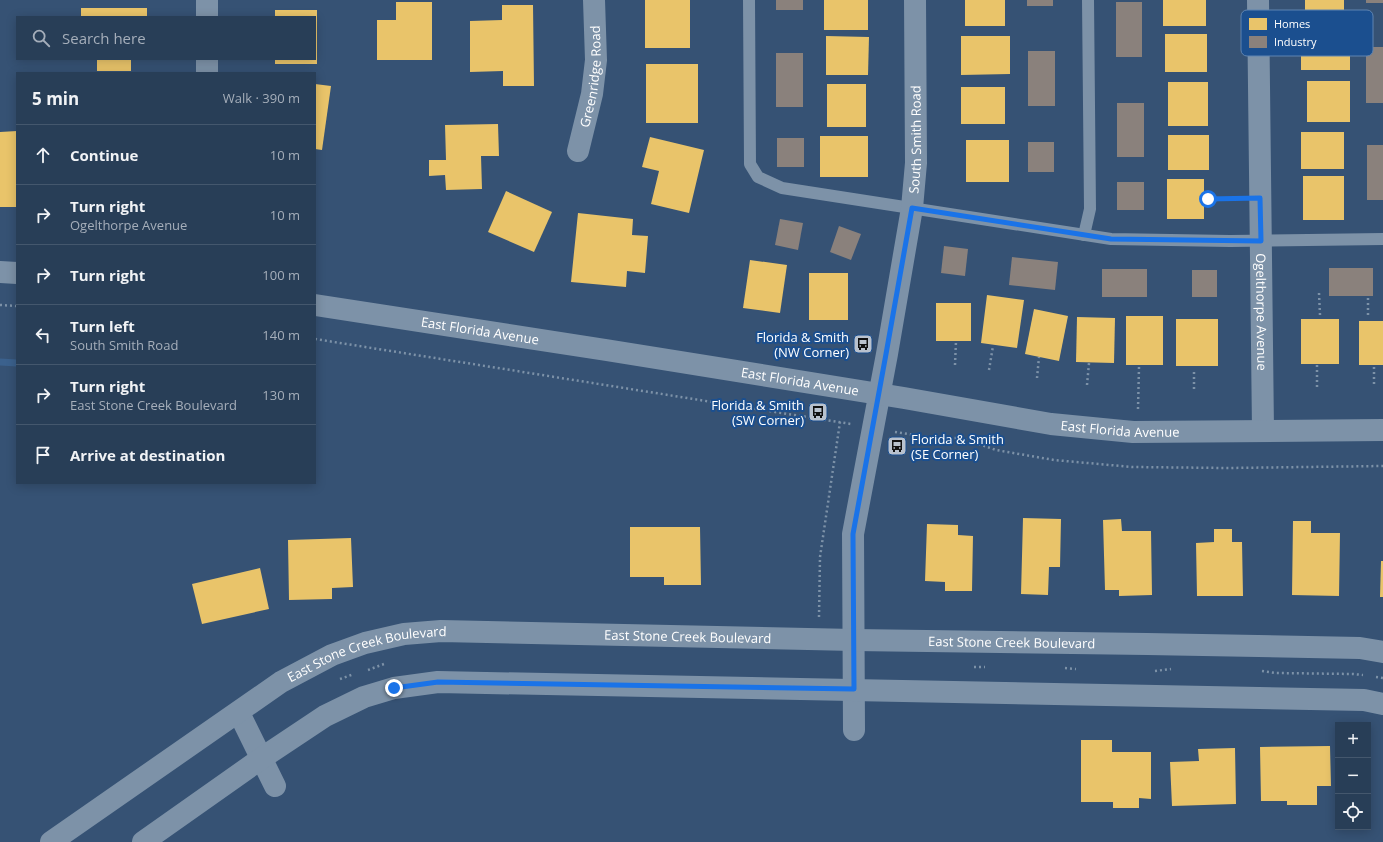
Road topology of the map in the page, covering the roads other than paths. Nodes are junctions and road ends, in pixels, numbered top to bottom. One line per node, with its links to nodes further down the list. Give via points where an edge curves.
1 (207, 0): 8 (street)
2 (594, 0): 12 (street, Greenridge Road, via 596,60 592,94)
3 (749, 0): 13 (lane, via 750,164 758,177 782,188)
4 (915, 0): 13 (street, South Smith Road, via 916,163)
5 (1088, 0): 14 (lane, via 1090,209)
6 (1258, 0): 7 (street, Ogelthorpe Avenue)
7 (1258, 10)
8 (207, 16)
9 (1259, 56): 16 (street, Ogelthorpe Avenue)
10 (207, 60): 11 (street)
11 (207, 72)
12 (578, 151)
13 (912, 208): 14 (lane); 20 (street, South Smith Road)
14 (1084, 235): 16 (lane, via 1111,239)
15 (1383, 239): 16 (lane)
16 (1261, 241): 22 (street, Ogelthorpe Avenue)
17 (0, 272): 18 (street)
18 (16, 273)
19 (316, 305): 20 (street, East Florida Avenue)
20 (879, 395): 22 (street, East Florida Avenue, via 1051,424 1138,432); 23 (street, South Smith Road, via 853,534)
21 (1383, 430): 22 (street, East Florida Avenue)
22 (1263, 432)
23 (854, 640): 24 (street, East Stone Creek Boulevard, via 1360,648); 25 (street, South Smith Road); 27 (street, East Stone Creek Boulevard, via 441,631 404,634 365,643 332,655 281,682)
24 (1383, 652)
25 (854, 689): 26 (street, via 1364,700); 28 (street, South Smith Road); 29 (street, via 438,682 394,688 364,697 325,716)
26 (1383, 704)
27 (239, 713): 29 (street); 31 (street, East Stone Creek Boulevard)
28 (854, 730)
29 (262, 758): 30 (street); 32 (street)
30 (275, 786)
31 (52, 842)
32 (143, 842)

